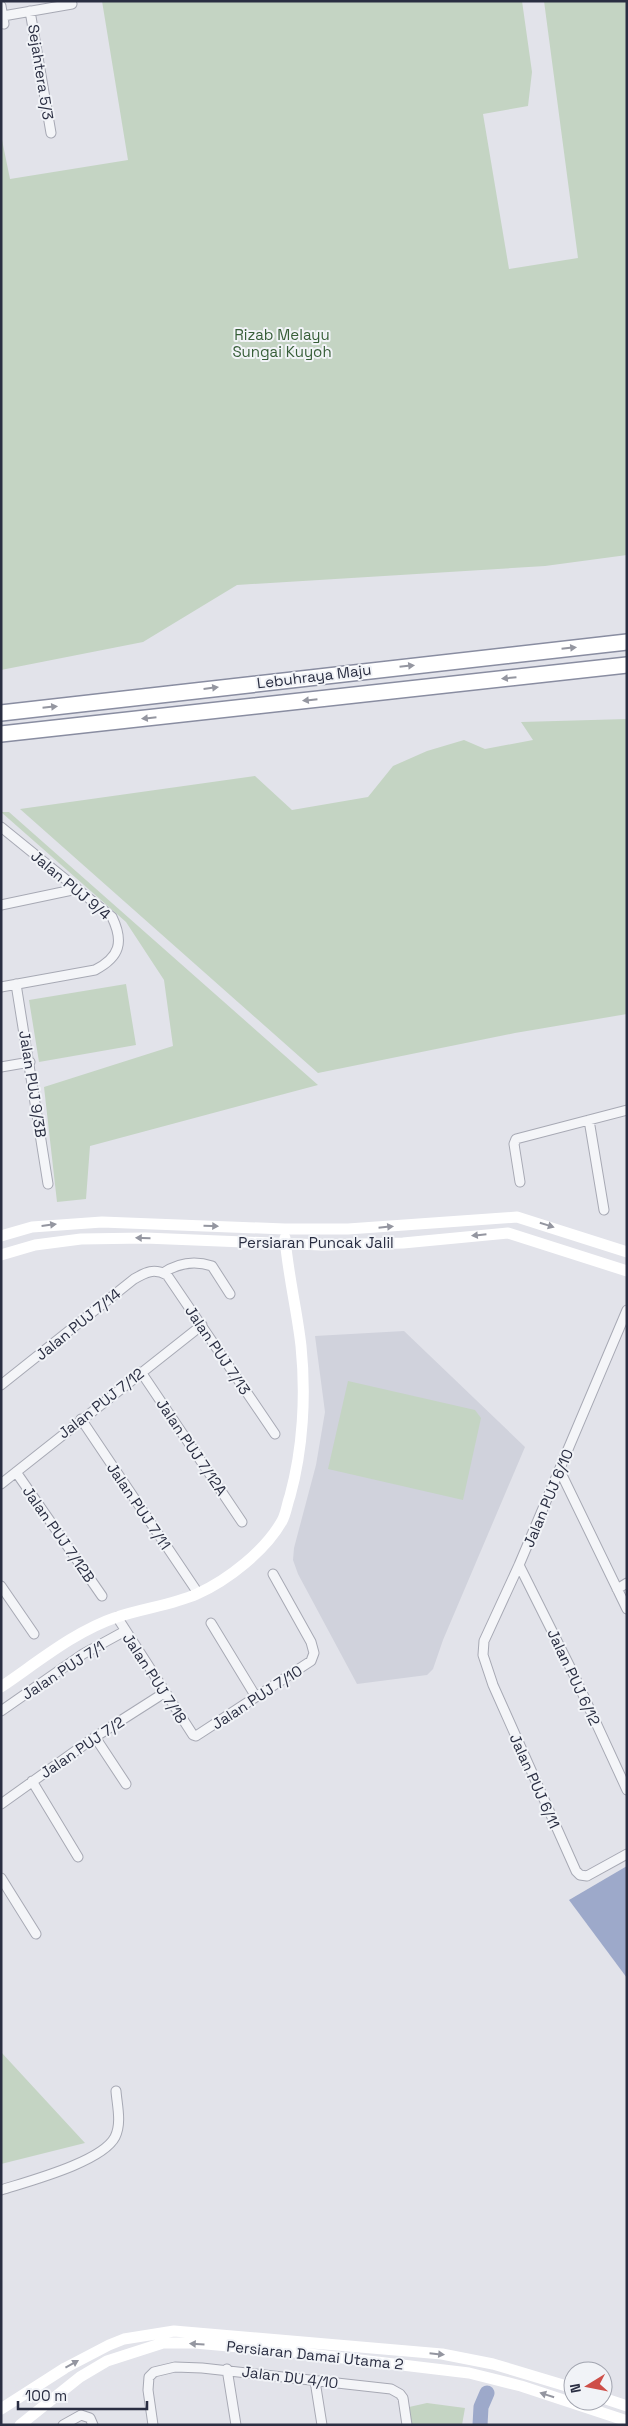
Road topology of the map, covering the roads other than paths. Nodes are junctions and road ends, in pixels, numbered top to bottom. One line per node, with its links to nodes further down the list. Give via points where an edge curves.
1 (72, 4): 3 (street)
2 (1, 6): 3 (street, via 3,20)
3 (30, 11): 4 (street, Sejahtera 5/3)
4 (51, 133)
5 (627, 642): 7 (highway, Lebuhraya Maju, one-way to 5)
6 (627, 665): 8 (highway, Lebuhraya Maju, one-way to 8)
7 (1, 713)
8 (1, 734)
9 (2, 829): 10 (street, Jalan PUJ 9/4)
10 (77, 889): 11 (street); 12 (street, Jalan PUJ 9/4, via 112,917 119,939 115,955 95,970)
11 (1, 905)
12 (16, 984): 13 (street, Jalan PUJ 9/4); 14 (street, Jalan PUJ 9/3B)
13 (1, 987)
14 (30, 1062): 15 (street); 19 (street, Jalan PUJ 9/3B)
15 (1, 1068)
16 (627, 1110): 17 (street)
17 (589, 1120): 18 (street, via 514,1141); 20 (street)
18 (520, 1182)
19 (48, 1184)
20 (604, 1210)
21 (285, 1229): 22 (street, Persiaran Puncak Jalil, one-way to 21, via 32,1227 102,1222); 24 (street); 26 (street, Persiaran Puncak Jalil, one-way to 26, via 381,1228 431,1221 517,1217)
22 (1, 1236)
23 (262, 1244): 24 (street, Persiaran Puncak Jalil); 27 (street, Persiaran Puncak Jalil, one-way to 27, via 145,1238 81,1239 34,1245); 30 (street, via 279,1255)
24 (286, 1245): 25 (street, Persiaran Puncak Jalil); 30 (street)
25 (311, 1245): 29 (street, Persiaran Puncak Jalil, one-way to 25, via 508,1233 403,1243); 30 (street, via 298,1255)
26 (627, 1252)
27 (1, 1256)
28 (160, 1271): 31 (street, Jalan PUJ 7/14, via 186,1263 212,1266); 33 (street, Jalan PUJ 7/13, via 167,1275); 35 (street, Jalan PUJ 7/14, via 149,1271 134,1279)
29 (627, 1271)
30 (289, 1272): 47 (street, via 301,1346 302,1417 293,1485 283,1520 267,1544 244,1564)
31 (230, 1294)
32 (627, 1310): 38 (street, Jalan PUJ 6/10)
33 (202, 1325): 34 (street, Jalan PUJ 7/12); 37 (street, Jalan PUJ 7/13)
34 (141, 1372): 36 (street, Jalan PUJ 7/12); 41 (street, Jalan PUJ 7/12A)
35 (1, 1385)
36 (81, 1419): 39 (street, Jalan PUJ 7/12); 47 (street, Jalan PUJ 7/11)
37 (275, 1434)
38 (560, 1471): 42 (street, Jalan PUJ 6/10); 46 (street)
39 (16, 1472): 40 (street, Jalan PUJ 7/12); 48 (street, Jalan PUJ 7/12B)
40 (1, 1484)
41 (242, 1522)
42 (519, 1565): 54 (street, Jalan PUJ 6/10, via 484,1641 483,1655); 63 (street, Jalan PUJ 6/12)
43 (274, 1574): 57 (street, Jalan PUJ 7/10, via 312,1642 314,1653 311,1662)
44 (627, 1583): 46 (street)
45 (1, 1586): 53 (street)
46 (617, 1589): 49 (street)
47 (198, 1593): 50 (street)
48 (102, 1596)
49 (627, 1609)
50 (117, 1617): 52 (street, Jalan PUJ 7/18); 55 (street, via 74,1638)
51 (211, 1623): 57 (street)
52 (126, 1631): 56 (street, Jalan PUJ 7/18); 58 (street, Jalan PUJ 7/1, via 83,1654)
53 (34, 1634)
54 (493, 1685): 65 (street, Jalan PUJ 6/11, via 571,1864 580,1876 587,1876)
55 (1, 1687)
56 (164, 1693): 59 (street, Jalan PUJ 7/18, via 192,1735); 60 (street, Jalan PUJ 7/2)
57 (256, 1697): 59 (street, Jalan PUJ 7/10)
58 (1, 1711)
59 (196, 1736)
60 (95, 1737): 61 (street, Jalan PUJ 7/2); 62 (street)
61 (32, 1781): 64 (street, Jalan PUJ 7/2); 66 (street)
62 (126, 1784)
63 (627, 1790)
64 (1, 1804)
65 (627, 1854)
66 (78, 1857)
67 (1, 1878): 68 (street)
68 (36, 1934)
69 (116, 2091): 70 (street, via 118,2123 116,2135 109,2145 72,2166)
70 (1, 2190)
71 (227, 2370): 72 (street, Jalan DU 4/10); 81 (street, Jalan DU 4/10, via 175,2367 154,2372 149,2377 148,2390); 82 (street)
72 (315, 2381): 83 (street); 84 (street, Jalan DU 4/10, via 396,2390 403,2398)
73 (563, 2385): 76 (street, Persiaran Damai Utama 2, one-way to 73, via 65,2368 109,2345 174,2331 442,2354 493,2364)
74 (613, 2401): 75 (street)
75 (627, 2406)
76 (1, 2409)
77 (627, 2421): 78 (street, Persiaran Damai Utama 2, one-way to 78, via 521,2386 469,2373 285,2351 162,2343 107,2361 80,2377)
78 (20, 2425)
79 (63, 2425): 80 (street, via 81,2415 90,2418)
80 (93, 2425)
81 (153, 2425)
82 (236, 2425)
83 (322, 2425)
84 (407, 2425)

